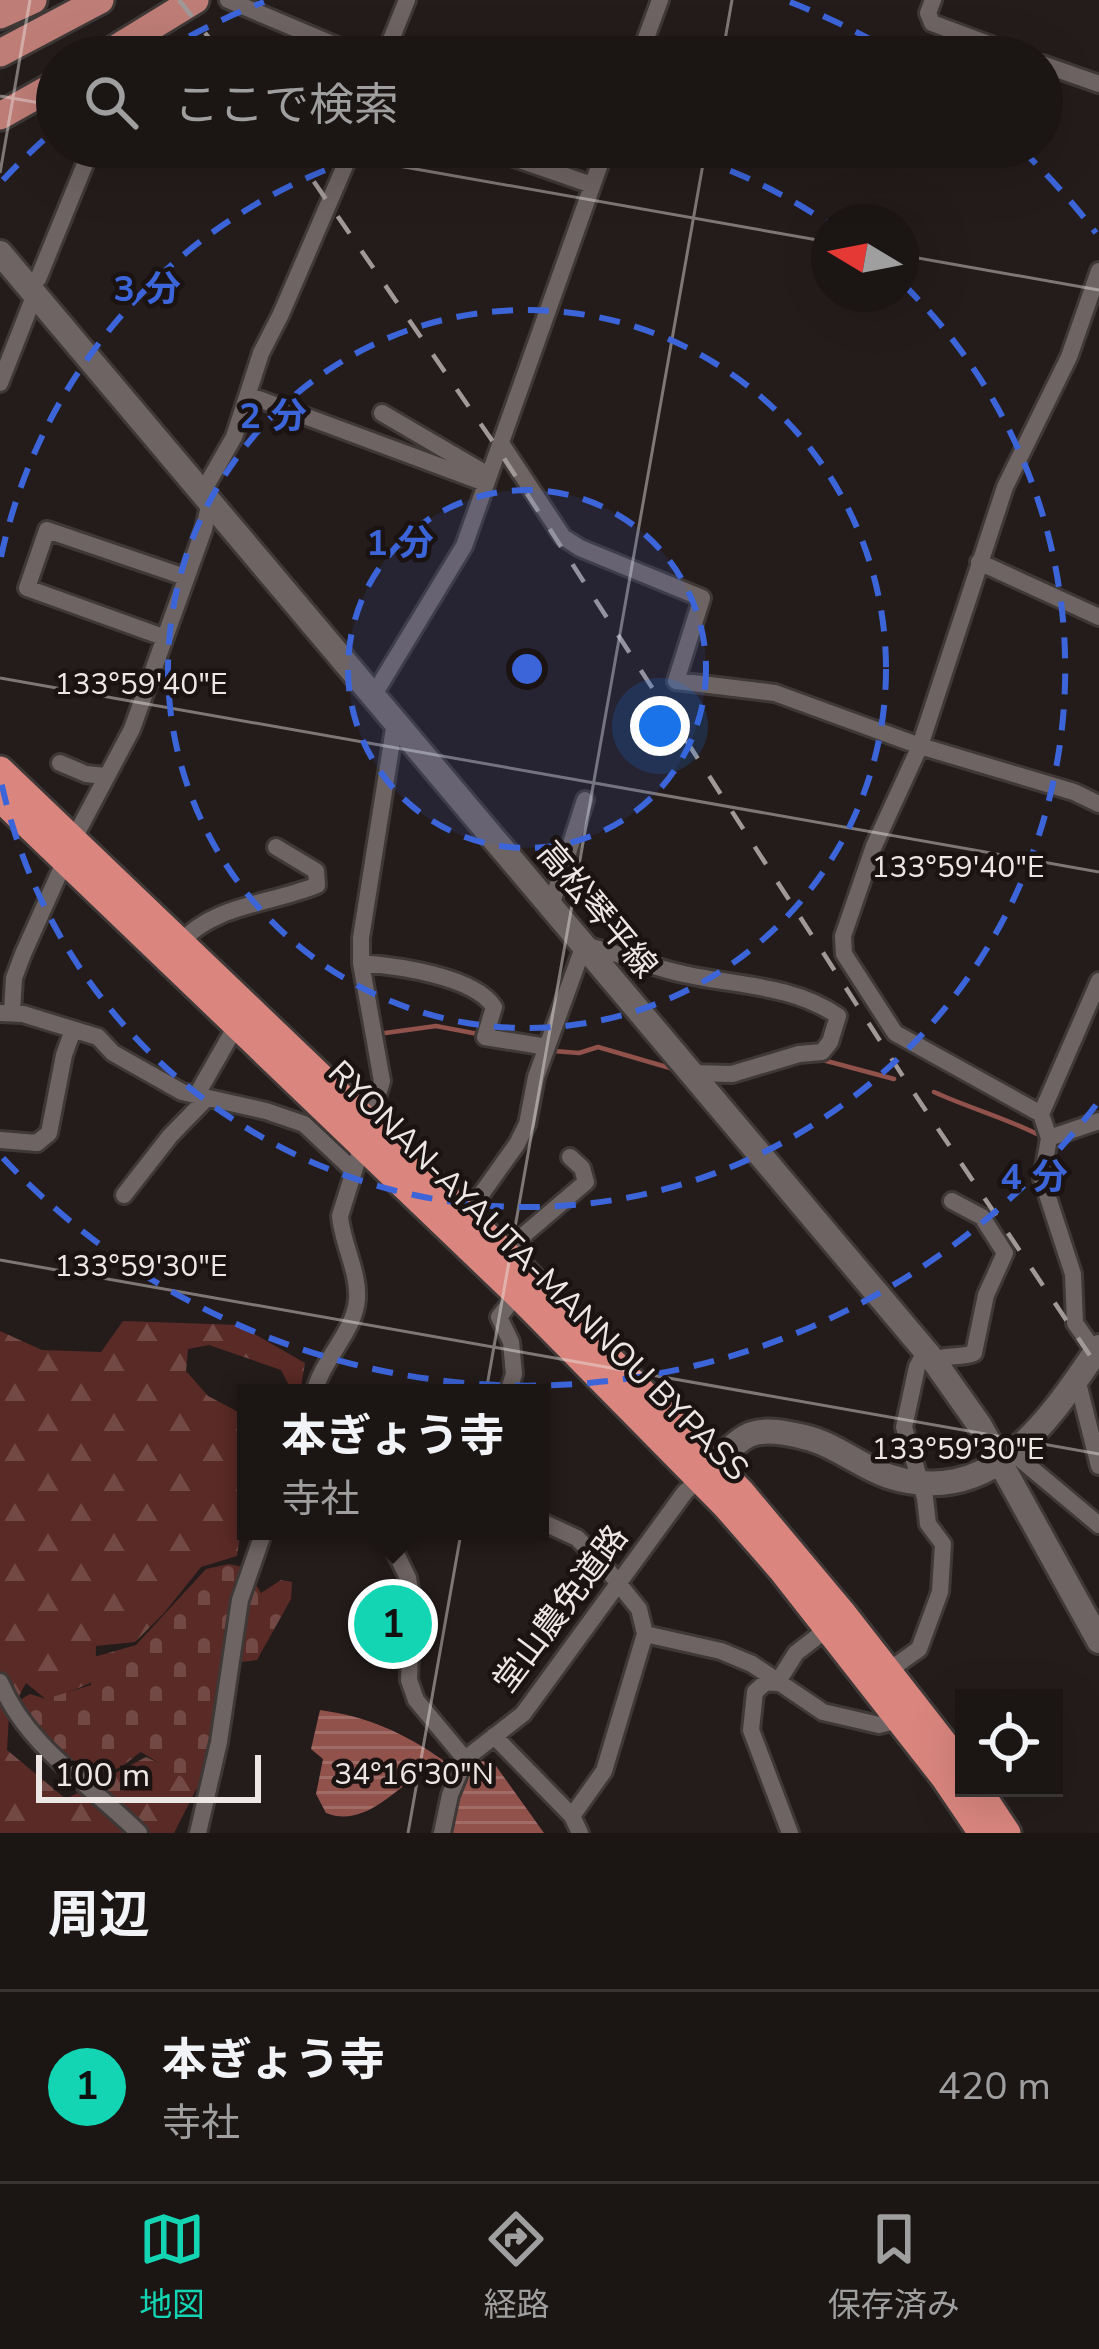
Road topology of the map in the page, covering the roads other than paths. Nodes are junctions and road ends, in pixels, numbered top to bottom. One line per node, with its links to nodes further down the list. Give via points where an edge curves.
1 (33, 0): 10 (main road)
2 (83, 0): 17 (main road)
3 (100, 0): 18 (main road)
4 (165, 0): 11 (main road)
5 (196, 0): 12 (main road)
6 (228, 0): 13 (street)
7 (407, 0): 14 (street)
8 (660, 0): 15 (street)
9 (933, 0): 16 (street, via 932,23)
10 (0, 15)
11 (109, 36)
12 (137, 36)
13 (313, 36)
14 (392, 36)
15 (647, 36)
16 (967, 36)
17 (0, 38)
18 (0, 53)
19 (1063, 71): 21 (street)
20 (36, 79): 23 (main road)
21 (1099, 84)
22 (36, 95): 24 (main road)
23 (0, 99)
24 (0, 116)
25 (83, 168): 32 (street)
26 (344, 168): 34 (street)
27 (544, 168): 29 (street)
28 (598, 168): 29 (street)
29 (592, 184): 36 (street)
30 (0, 253): 32 (main road, 高松琴平線)
31 (1099, 271): 39 (street)
32 (32, 291): 33 (street); 38 (main road, 高松琴平線)
33 (0, 383)
34 (248, 394): 37 (street); 38 (street)
35 (382, 413): 37 (street)
36 (502, 446): 37 (street); 45 (street, via 563,537 702,598 676,681 775,693)
37 (487, 479): 43 (street, via 464,546)
38 (206, 497): 40 (street); 43 (main road, 高松琴平線)
39 (979, 562): 41 (street); 45 (street)
40 (185, 577): 42 (street); 42 (street, via 47,530 27,588)
41 (1099, 617)
42 (163, 637): 48 (street, via 132,729)
43 (373, 696): 44 (main road, 高松琴平線)
44 (395, 722): 54 (main road, 高松琴平線); 57 (street)
45 (920, 746): 51 (street); 65 (street, via 874,846 844,954 895,1034)
46 (60, 763): 48 (street)
47 (0, 770): 53 (highway, RYONAN-AYAUTA-MANNOU BYPASS)
48 (105, 776): 53 (street)
49 (0, 798): 53 (highway, RYONAN-AYAUTA-MANNOU BYPASS)
50 (585, 800): 54 (street)
51 (1099, 804)
52 (276, 848): 55 (street, via 316,871 317,884 229,910)
53 (70, 852): 55 (highway, RYONAN-AYAUTA-MANNOU BYPASS); 59 (street); 60 (highway, RYONAN-AYAUTA-MANNOU BYPASS)
54 (551, 906): 56 (main road, 高松琴平線)
55 (180, 943): 69 (highway, RYONAN-AYAUTA-MANNOU BYPASS)
56 (584, 945): 62 (street); 63 (main road, 高松琴平線); 63 (street, via 676,973 770,988 838,1016 822,1052 732,1074)
57 (361, 963): 62 (street, via 485,993 494,1007 485,1036); 69 (street, via 382,1081)
58 (1099, 981): 65 (street)
59 (6, 1012): 61 (street)
60 (236, 1026): 64 (street); 69 (highway, RYONAN-AYAUTA-MANNOU BYPASS)
61 (74, 1030): 64 (street); 68 (street, via 49,1133 37,1143)
62 (547, 1047): 73 (street, via 517,1144)
63 (690, 1072): 77 (main road, 高松琴平線)
64 (202, 1097): 69 (street); 71 (street)
65 (1042, 1114): 67 (street)
66 (1099, 1121): 67 (street)
67 (1049, 1138): 76 (street, via 1042,1179 1073,1274 1075,1323)
68 (0, 1140)
69 (362, 1147): 73 (highway, RYONAN-AYAUTA-MANNOU BYPASS); 75 (highway, RYONAN-AYAUTA-MANNOU BYPASS); 79 (street, via 340,1216 357,1300)
70 (570, 1156): 74 (street, via 586,1182)
71 (124, 1195)
72 (952, 1201): 77 (street, via 982,1216 1006,1253 986,1295 974,1354)
73 (465, 1217): 74 (highway, RYONAN-AYAUTA-MANNOU BYPASS)
74 (509, 1257): 75 (street); 83 (highway, RYONAN-AYAUTA-MANNOU BYPASS)
75 (518, 1294): 80 (street, via 499,1317 511,1342); 83 (highway, RYONAN-AYAUTA-MANNOU BYPASS)
76 (1097, 1350): 78 (main road)
77 (929, 1357): 81 (main road, 高松琴平線); 84 (street, via 917,1367 904,1427)
78 (1077, 1379): 81 (main road, via 1033,1437); 82 (street)
79 (316, 1384)
80 (511, 1384)
81 (1006, 1458): 84 (main road, via 954,1482); 86 (street); 92 (main road, 高松琴平線)
82 (1099, 1466)
83 (706, 1473): 84 (main road, via 746,1437 771,1432 816,1440 885,1475); 89 (street, 堂山農免道路); 90 (highway, RYONAN-AYAUTA-MANNOU BYPASS); 93 (highway, RYONAN-AYAUTA-MANNOU BYPASS, via 741,1492)
84 (921, 1483): 93 (street, via 928,1524 944,1544 940,1592 919,1649)
85 (549, 1525): 89 (street, via 577,1538)
86 (1099, 1525)
87 (261, 1540): 103 (street, via 240,1600)
88 (389, 1540): 99 (street, via 412,1600 409,1680 430,1721)
89 (619, 1582): 91 (street); 97 (street, 堂山農免道路, via 523,1714)
90 (827, 1629): 95 (street, via 796,1653); 96 (highway, RYONAN-AYAUTA-MANNOU BYPASS)
91 (645, 1634): 95 (street, via 721,1651); 101 (street, via 604,1771)
92 (1099, 1641)
93 (888, 1671): 98 (highway, RYONAN-AYAUTA-MANNOU BYPASS)
94 (0, 1682): 102 (street, via 44,1748)
95 (778, 1683): 96 (street, via 824,1712 880,1725); 105 (street, via 755,1692 751,1730)
96 (899, 1720): 106 (highway, RYONAN-AYAUTA-MANNOU BYPASS)
97 (494, 1736): 99 (street, 堂山農免道路); 101 (street)
98 (955, 1757)
99 (465, 1759): 104 (street)
100 (983, 1797): 107 (highway)
101 (576, 1825)
102 (140, 1833)
103 (198, 1833)
104 (442, 1833)
105 (790, 1833)
106 (982, 1833)
107 (1007, 1833)

